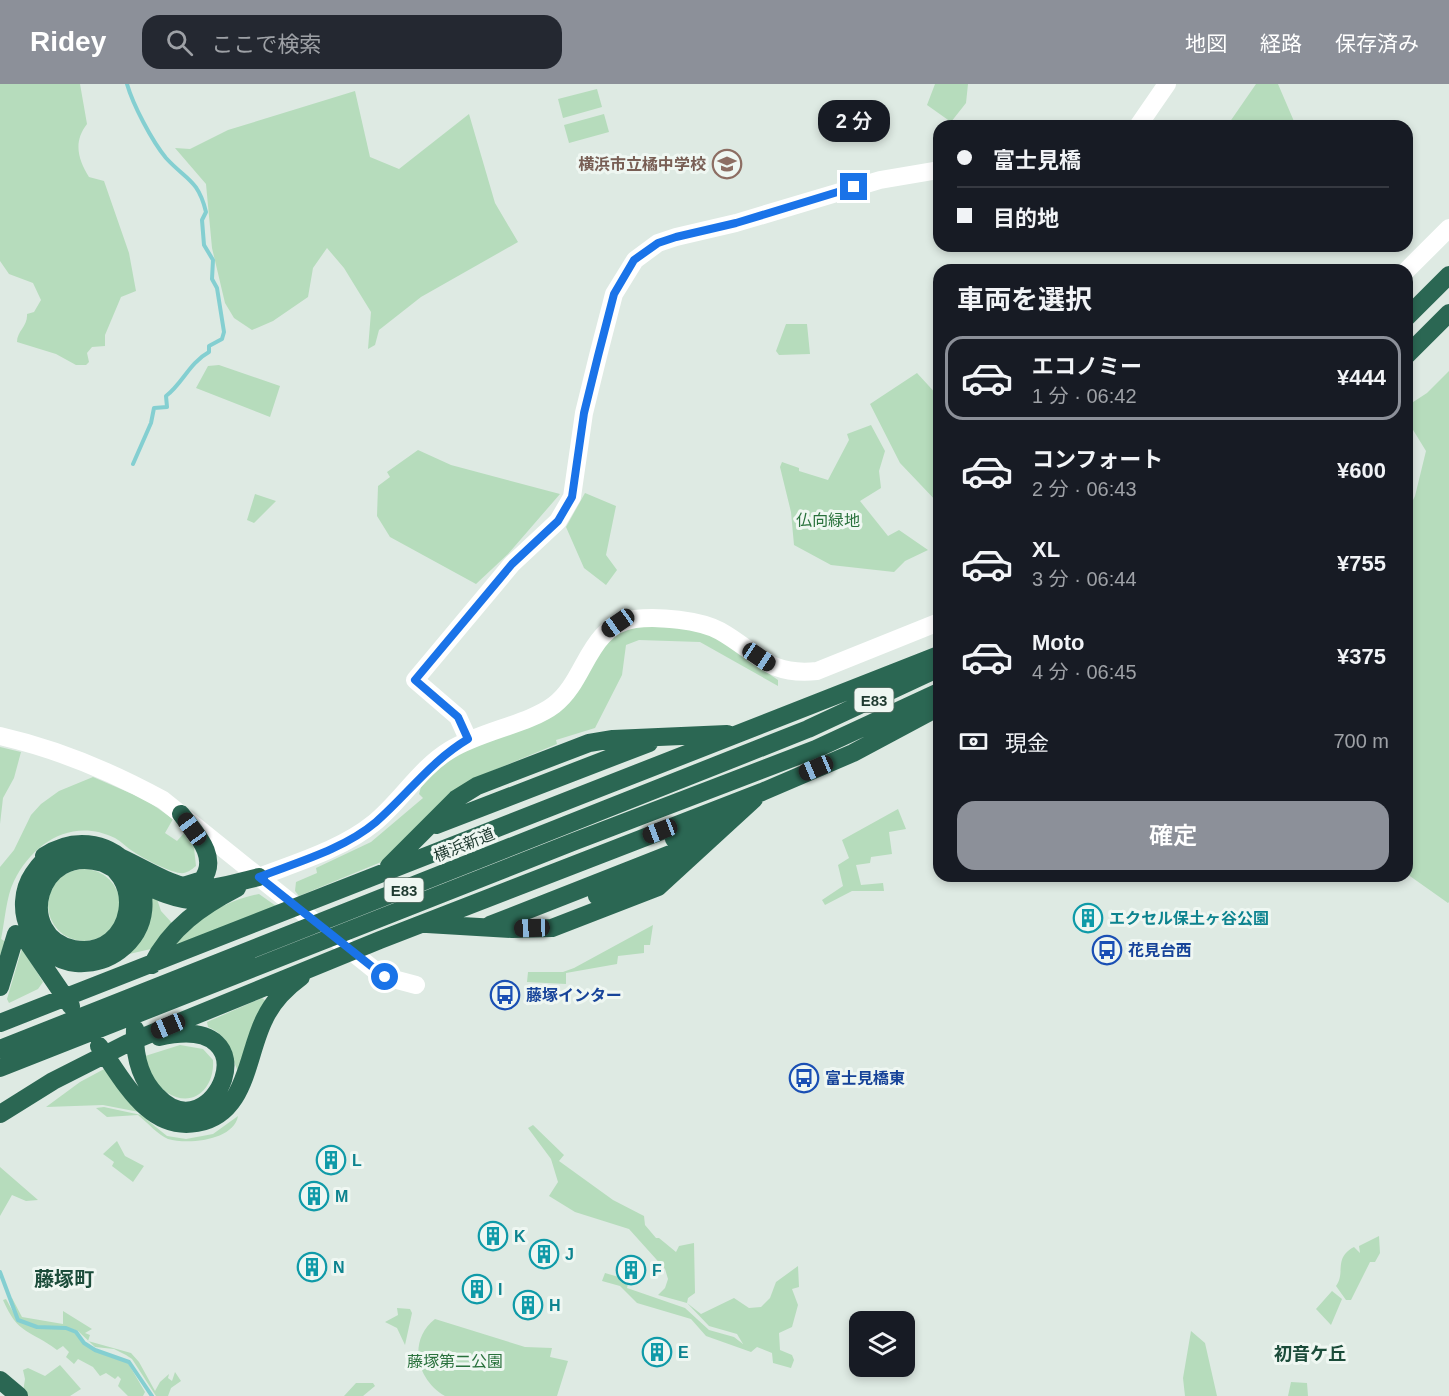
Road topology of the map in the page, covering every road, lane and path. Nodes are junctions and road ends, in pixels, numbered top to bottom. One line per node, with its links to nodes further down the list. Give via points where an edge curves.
1 (1167, 84): 2 (street)
2 (1142, 120)
3 (933, 171): 19 (street, via 880,180 676,237 658,243 634,260 614,294 600,346 584,413 572,497 558,521 512,564 415,680 458,717)
4 (1449, 228): 5 (street)
5 (1413, 264)
6 (1449, 275): 7 (highway)
7 (1413, 311)
8 (1449, 313): 9 (highway)
9 (1413, 349)
10 (933, 624): 19 (street, via 817,671 796,673 774,668 720,631 703,624 637,619 618,623 602,634 567,692 553,706)
11 (933, 657): 15 (highway)
12 (933, 671): 42 (highway, 横浜新道 / E83, via 808,729)
13 (933, 695): 44 (highway, E83, via 816,749)
14 (933, 710): 20 (highway, via 853,753)
15 (744, 733): 16 (highway); 27 (highway)
16 (702, 735): 18 (highway); 25 (highway)
17 (0, 736): 21 (street, via 54,751 135,784)
18 (662, 738): 23 (highway); 23 (highway, via 589,743 551,757 477,786)
19 (468, 739): 29 (street, via 446,752 376,822)
20 (762, 792): 22 (highway); 32 (highway)
21 (182, 814): 29 (street); 30 (highway, via 206,849 209,863 202,880 188,885)
22 (736, 815): 24 (highway); 33 (highway)
23 (429, 827): 25 (highway)
24 (712, 838): 35 (highway); 35 (highway, via 658,886 552,928)
25 (408, 850): 27 (highway)
26 (48, 864): 26 (highway, via 39,903 40,916 49,934 65,946 78,949 99,947 116,936 128,906 116,871 102,860 88,857); 28 (highway); 28 (highway, via 66,845 80,843 102,846 121,856 141,890 141,916 135,933 122,949 98,961 74,963 53,956 37,941 27,922 24,902); 30 (highway, via 96,861)
27 (379, 875): 34 (highway)
28 (31, 877): 37 (highway, via 21,901 21,926 32,950 123,1079 146,1108 163,1119 191,1124 218,1115 237,1094 271,1008 293,983)
29 (265, 881): 30 (highway, via 207,888); 31 (highway); 39 (street, via 382,976)
30 (167, 884): 31 (highway, via 186,900)
31 (213, 900): 43 (highway, via 179,927 154,960 140,996 135,1038 141,1072 163,1102 190,1109 205,1104 219,1092 225,1059 209,1038 192,1033 160,1037)
32 (422, 924): 33 (highway); 37 (highway)
33 (449, 926): 35 (highway)
34 (243, 928): 38 (highway, via 160,955); 41 (highway)
35 (482, 928)
36 (16, 934): 40 (highway)
37 (328, 961): 43 (highway)
38 (116, 963)
39 (416, 985)
40 (0, 987)
41 (0, 1023)
42 (0, 1049)
43 (100, 1056): 45 (highway)
44 (0, 1068)
45 (0, 1114)

